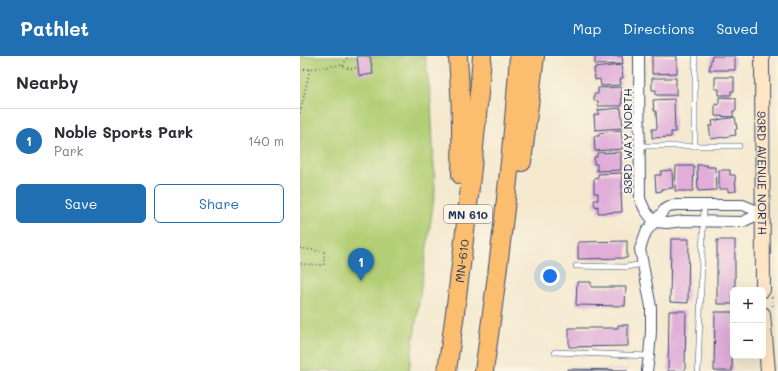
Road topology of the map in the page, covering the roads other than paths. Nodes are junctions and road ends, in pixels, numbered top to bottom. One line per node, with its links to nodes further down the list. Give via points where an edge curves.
1 (458, 56): 22 (highway, via 462,122 461,176)
2 (482, 56): 22 (highway, MN-610 / MN 610, via 469,204)
3 (519, 56): 18 (highway, MN 610, via 512,147)
4 (535, 56): 18 (highway, via 511,234)
5 (639, 56): 8 (street, 93RD WAY NORTH)
6 (695, 56): 9 (lane)
7 (762, 56): 12 (street, 93RD AVENUE NORTH)
8 (639, 146): 9 (lane); 13 (street, 93RD WAY NORTH, via 640,199)
9 (695, 146): 10 (lane)
10 (738, 146)
11 (704, 204): 12 (street, via 743,205); 13 (street, via 674,205 665,209); 14 (lane)
12 (762, 213): 14 (street, via 742,222); 17 (street, 93RD AVENUE NORTH)
13 (654, 222): 14 (street); 15 (street, via 646,232 640,249)
14 (704, 222): 25 (lane)
15 (643, 264): 16 (lane, via 626,267); 21 (street, via 651,307)
16 (576, 266)
17 (762, 287)
18 (494, 304): 23 (highway, MN 610)
19 (764, 323): 26 (street)
20 (555, 352): 21 (lane)
21 (649, 356): 24 (street)
22 (446, 371)
23 (484, 371)
24 (647, 371)
25 (698, 371)
26 (768, 371)

